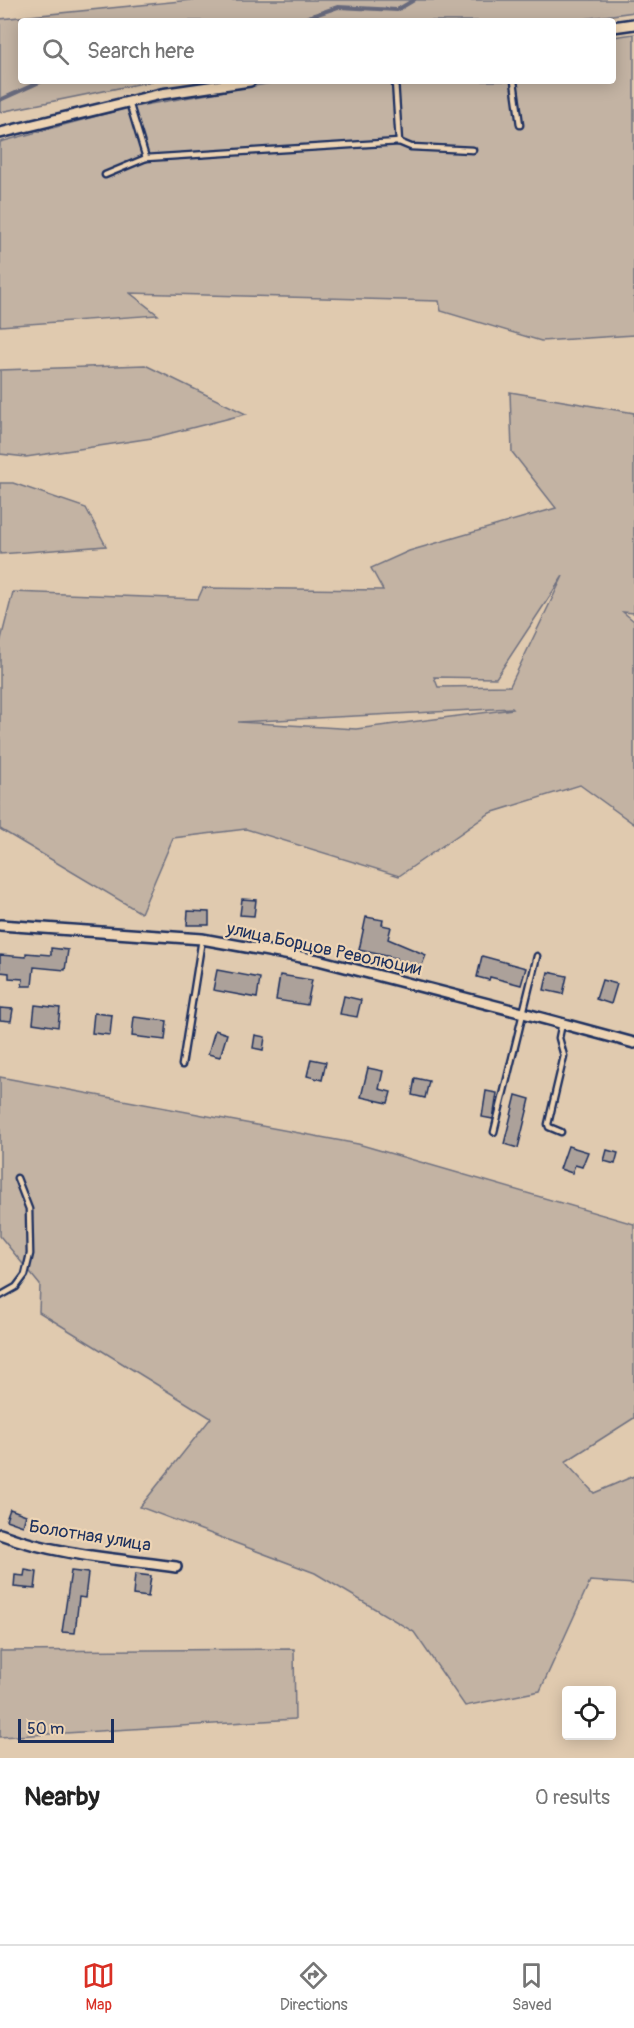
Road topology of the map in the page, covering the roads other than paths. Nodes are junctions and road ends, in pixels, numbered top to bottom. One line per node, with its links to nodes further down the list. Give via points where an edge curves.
1 (634, 24): 2 (street)
2 (616, 27)
3 (229, 84): 6 (street)
4 (395, 84): 9 (lane)
5 (514, 84): 7 (lane)
6 (129, 102): 8 (street); 11 (lane)
7 (520, 125)
8 (0, 133)
9 (399, 142): 10 (lane, via 411,147); 11 (lane)
10 (473, 150)
11 (146, 158): 12 (lane)
12 (105, 175)
13 (0, 925): 14 (street, улица Борцов Революции)
14 (202, 939): 16 (street, улица Борцов Революции, via 318,960); 19 (lane)
15 (537, 956): 16 (lane)
16 (523, 1012): 17 (street, улица Борцов Революции); 20 (lane)
17 (562, 1023): 18 (street, улица Борцов Революции); 21 (lane, via 559,1038 564,1056 548,1124)
18 (634, 1043)
19 (182, 1065)
20 (494, 1132)
21 (561, 1132)
22 (17, 1178): 23 (lane, via 30,1209 30,1254 25,1275 16,1287)
23 (0, 1296)
24 (0, 1534): 25 (street, Болотная улица, via 37,1546)
25 (176, 1566)

